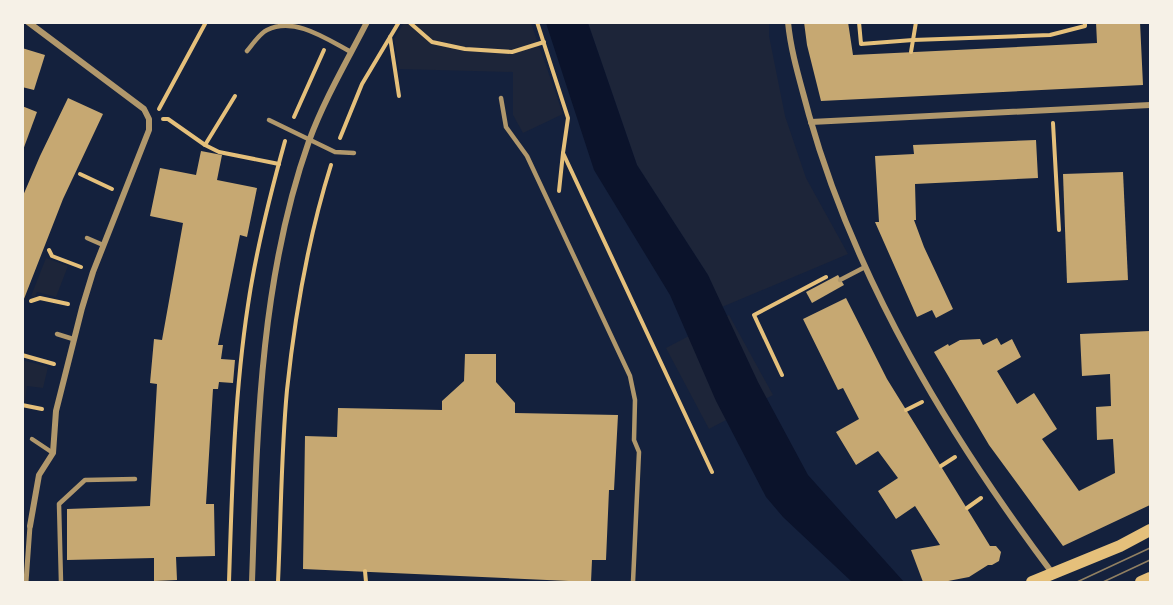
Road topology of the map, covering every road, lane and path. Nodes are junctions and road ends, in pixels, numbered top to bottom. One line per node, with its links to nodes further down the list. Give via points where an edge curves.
1 (28, 22): 22 (street, via 144,108)
2 (206, 22): 22 (path, via 160,107)
3 (367, 22): 15 (street)
4 (399, 22): 11 (path)
5 (409, 22): 13 (path, via 432,42 465,49 512,52)
6 (537, 22): 13 (path)
7 (788, 22): 24 (street, via 790,46)
8 (859, 22): 12 (path, via 861,44)
9 (916, 22): 12 (path)
10 (1085, 22): 12 (path, via 1085,26 1050,35)
11 (390, 36): 18 (path); 27 (path, via 362,84)
12 (913, 40): 16 (path)
13 (544, 42): 29 (path, via 568,118)
14 (247, 51): 15 (lane, via 267,30 291,26)
15 (351, 52): 25 (street)
16 (911, 52)
17 (235, 96): 26 (path)
18 (399, 96)
19 (501, 98): 33 (lane, via 506,127 527,156)
20 (1150, 105): 21 (street)
21 (1052, 110): 24 (street); 34 (path)
22 (148, 118): 26 (path, via 168,119); 32 (street, via 149,130)
23 (269, 120): 25 (lane)
24 (811, 122): 38 (street, via 828,180)
25 (310, 140): 27 (lane); 60 (street, via 293,194 267,326 256,450)
26 (205, 145): 30 (path, via 219,152)
27 (335, 152): 28 (lane); 61 (path, via 320,199 300,292 287,391)
28 (354, 153)
29 (563, 153): 33 (path); 51 (path)
30 (279, 164)
31 (80, 174): 32 (path)
32 (122, 194): 36 (street)
33 (556, 219): 63 (lane, via 630,376 635,400 634,440 639,453)
34 (1059, 230)
35 (87, 238): 36 (lane)
36 (103, 245): 39 (street)
37 (49, 250): 39 (path, via 52,256)
38 (865, 267): 41 (lane); 56 (street, via 934,396)
39 (93, 272): 43 (street)
40 (832, 274): 48 (path, via 754,315)
41 (840, 280)
42 (31, 301): 43 (path, via 40,298)
43 (82, 308): 45 (street)
44 (57, 334): 45 (lane)
45 (73, 339): 47 (street)
46 (22, 356): 47 (path)
47 (66, 367): 50 (street, via 56,411)
48 (782, 375)
49 (32, 440): 50 (lane)
50 (53, 453): 53 (street, via 39,474)
51 (712, 472)
52 (135, 479): 59 (lane, via 85,480 59,504)
53 (30, 526): 58 (street)
54 (1150, 530): 56 (main road)
55 (365, 571): 62 (path)
56 (1053, 575): 64 (main road)
57 (1150, 578): 65 (main road)
58 (26, 582)
59 (61, 582)
60 (252, 582)
61 (278, 582)
62 (366, 582)
63 (633, 582)
64 (1032, 582)
65 (1141, 582)

